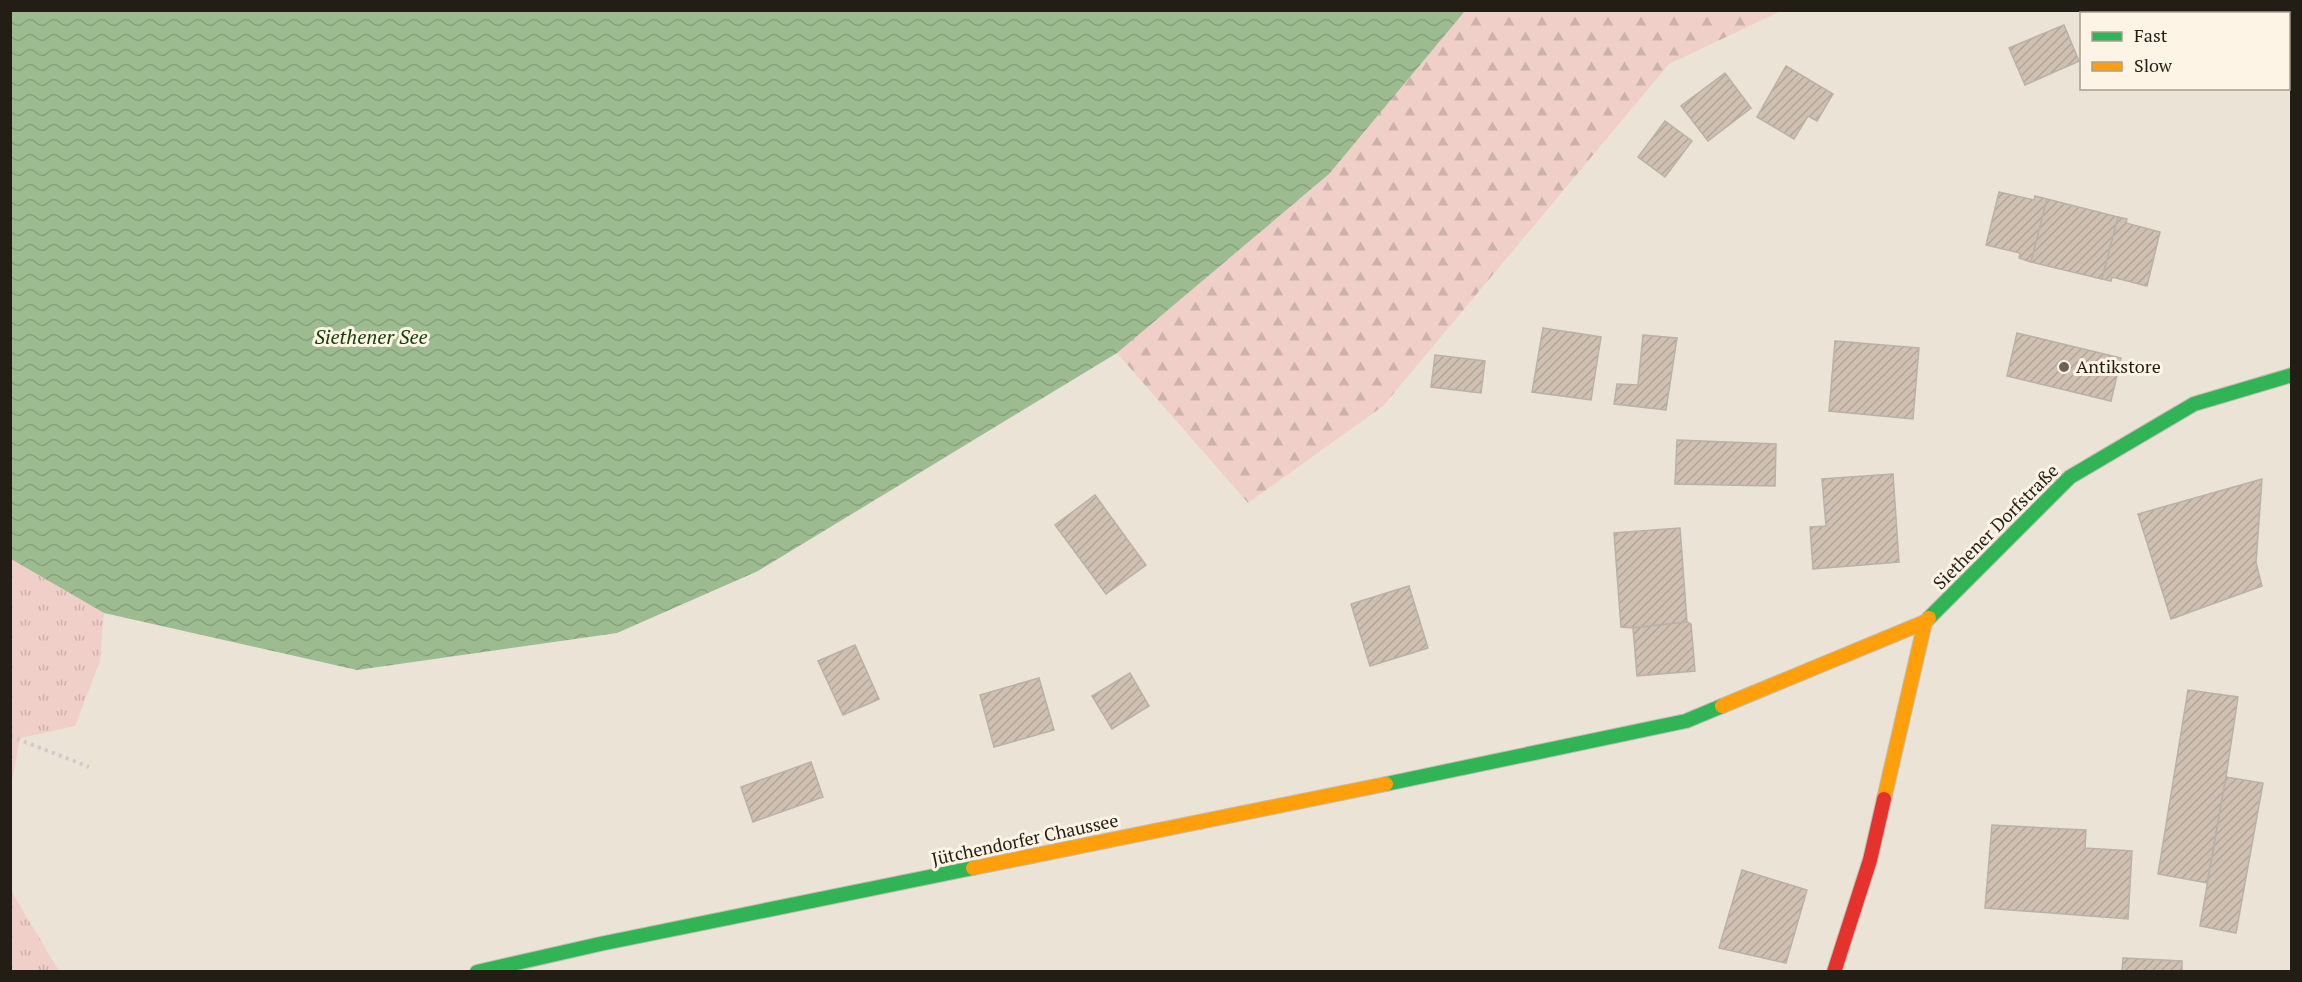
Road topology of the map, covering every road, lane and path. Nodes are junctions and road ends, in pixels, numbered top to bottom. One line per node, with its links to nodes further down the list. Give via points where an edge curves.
1 (2292, 375): 2 (main road, Siethener Dorfstraße, via 2194,404 2070,477)
2 (1925, 622): 4 (main road, Siethener Dorfstraße, via 1686,721); 7 (main road, via 1870,860)
3 (10, 736): 5 (path)
4 (1580, 743): 6 (main road, Jütchendorfer Chaussee)
5 (89, 766)
6 (477, 972)
7 (1833, 972)

